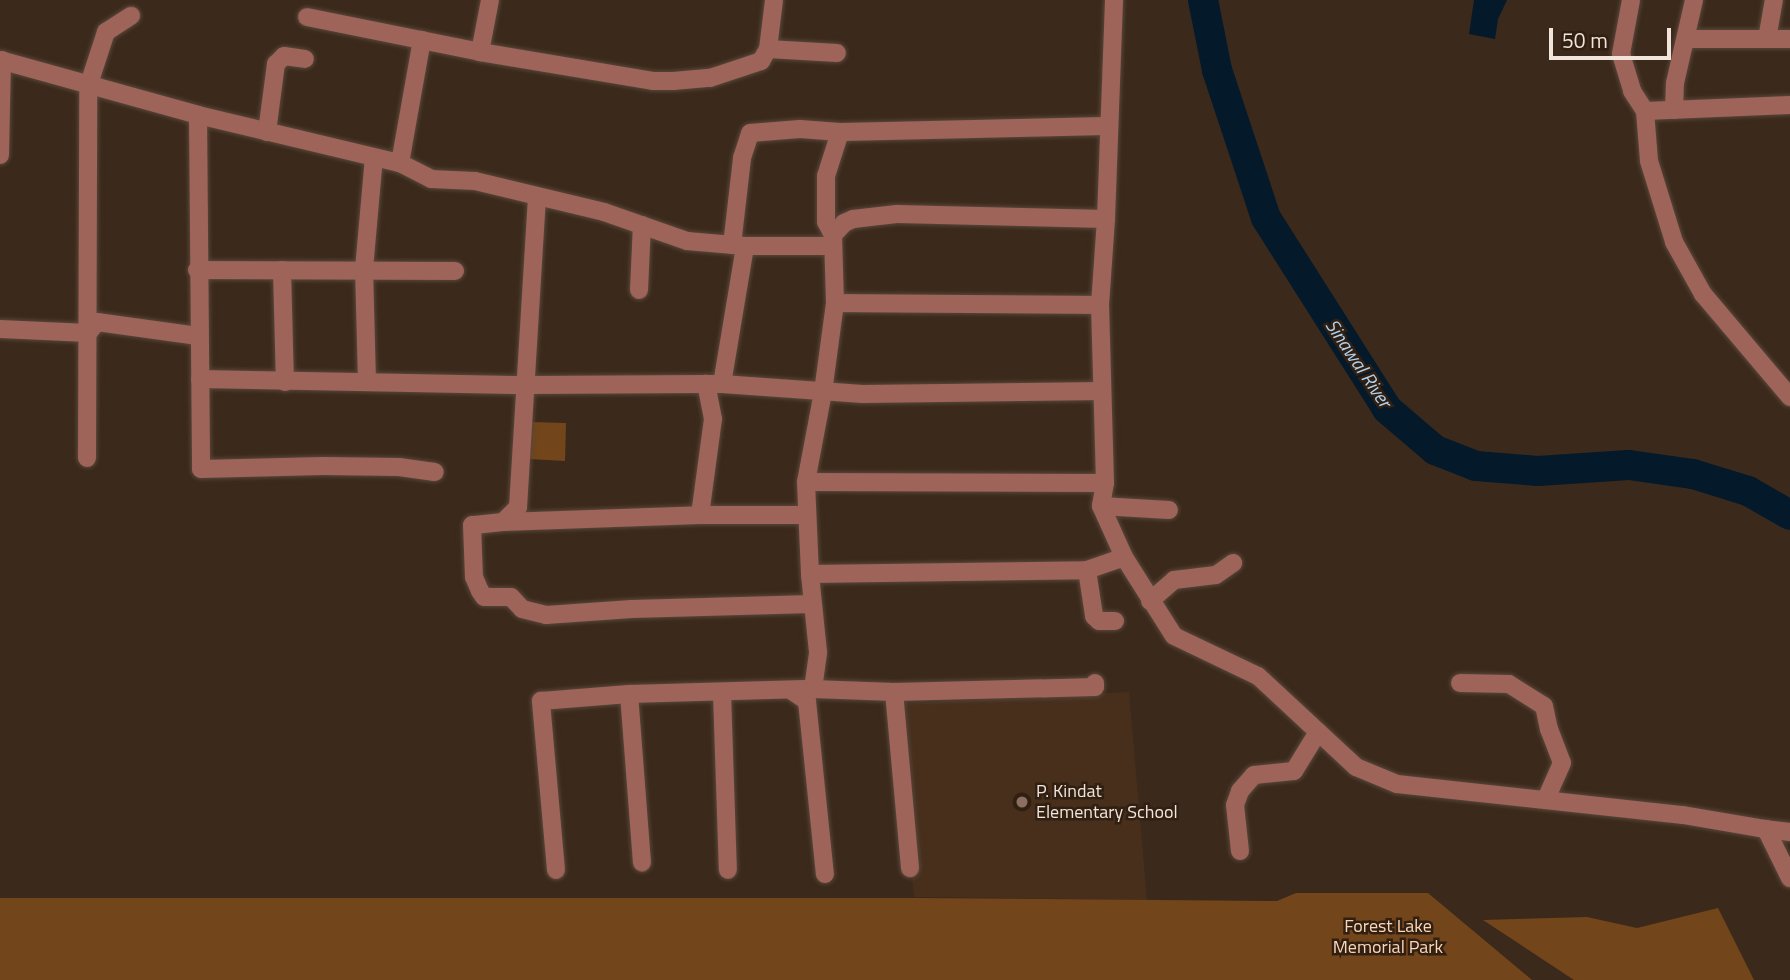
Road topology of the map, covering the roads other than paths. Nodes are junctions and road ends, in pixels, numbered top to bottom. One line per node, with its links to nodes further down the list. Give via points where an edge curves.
1 (491, 0): 14 (street)
2 (774, 0): 13 (street)
3 (1114, 0): 23 (street)
4 (1630, 0): 21 (street, via 1621,54)
5 (1693, 0): 9 (street)
6 (1774, 0): 10 (street)
7 (131, 16): 18 (street, via 106,32)
8 (307, 17): 12 (street)
9 (1686, 39): 10 (street); 20 (street, via 1675,83)
10 (1767, 39): 11 (street)
11 (1790, 39)
12 (422, 40): 14 (street); 28 (street)
13 (768, 49): 14 (street, via 761,61 725,75 673,81); 15 (street)
14 (480, 52)
15 (837, 53)
16 (305, 59): 24 (street, via 279,58)
17 (1, 60): 18 (street); 26 (street)
18 (88, 87): 22 (street); 42 (street)
19 (1790, 105): 20 (street)
20 (1674, 110): 21 (street)
21 (1644, 111): 51 (street, via 1649,161 1687,270 1733,333)
22 (198, 116): 24 (street); 35 (street)
23 (1108, 126): 25 (street); 30 (street)
24 (267, 132): 27 (street)
25 (840, 132): 32 (street, via 826,176 826,222); 33 (street, via 800,128 750,133 742,158)
26 (0, 155)
27 (374, 157): 28 (street); 34 (street)
28 (400, 163): 29 (street, via 431,179 475,181)
29 (537, 197): 31 (street); 48 (street)
30 (1106, 219): 32 (street, via 883,215 844,223); 40 (street)
31 (642, 225): 33 (street, via 687,241); 38 (street)
32 (832, 241): 33 (street); 39 (street)
33 (738, 246): 47 (street)
34 (364, 269): 36 (street); 37 (street); 46 (street)
35 (197, 270): 36 (street); 43 (street)
36 (282, 270): 45 (street)
37 (455, 271)
38 (639, 290)
39 (835, 303): 40 (street); 50 (street)
40 (1100, 305): 49 (street)
41 (0, 329): 42 (street)
42 (88, 333): 43 (street, via 97,323); 52 (street)
43 (198, 336): 44 (street)
44 (200, 379): 45 (street); 53 (street, via 201,469 323,466)
45 (285, 382): 46 (street)
46 (367, 382): 48 (street)
47 (714, 384): 48 (street); 50 (street); 58 (street)
48 (527, 385): 60 (street, via 518,507)
49 (1102, 391): 50 (street); 55 (street)
50 (823, 392): 54 (street)
51 (1790, 397)
52 (87, 458)
53 (435, 472)
54 (806, 482): 55 (street); 59 (street)
55 (1105, 483): 56 (street)
56 (1101, 506): 57 (street); 61 (street)
57 (1169, 510)
58 (700, 515): 59 (street); 60 (street)
59 (807, 515): 64 (street)
60 (503, 522): 66 (street, via 472,525 474,577 484,597 511,597 522,609 546,615)
61 (1124, 557): 63 (street); 65 (street)
62 (1233, 563): 65 (street, via 1216,575 1174,580)
63 (1087, 570): 64 (street); 67 (street, via 1094,617)
64 (810, 574): 66 (street)
65 (1150, 601): 75 (street, via 1174,636 1258,676)
66 (812, 604): 70 (street, via 818,652)
67 (1115, 621)
68 (1095, 683): 72 (street, via 1095,687)
69 (1460, 683): 76 (street, via 1509,684 1545,706 1562,763)
70 (813, 689): 71 (street); 72 (street)
71 (792, 691): 73 (street); 84 (street, via 807,701)
72 (894, 692): 81 (street)
73 (722, 693): 74 (street); 83 (street)
74 (629, 694): 80 (street); 82 (street, via 541,701)
75 (1318, 732): 76 (street, via 1356,767 1398,784); 79 (street, via 1294,771 1254,775 1240,791 1235,805)
76 (1546, 799): 77 (street)
77 (1766, 829): 78 (street); 85 (street)
78 (1790, 832)
79 (1240, 851)
80 (642, 863)
81 (910, 868)
82 (556, 870)
83 (728, 870)
84 (825, 874)
85 (1790, 878)

